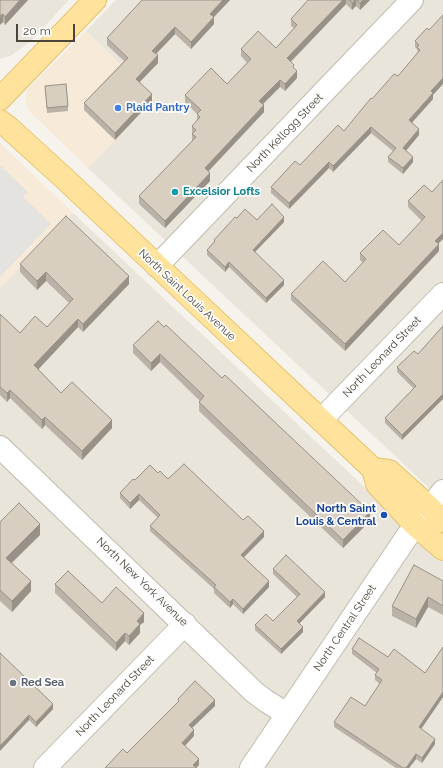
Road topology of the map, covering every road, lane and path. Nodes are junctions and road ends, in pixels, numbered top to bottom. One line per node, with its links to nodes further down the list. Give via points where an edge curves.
1 (95, 0): 3 (main road)
2 (412, 0): 5 (street, North Kellogg Street)
3 (0, 99)
4 (0, 121): 5 (main road, North Saint Louis Avenue)
5 (157, 266): 7 (main road, North Saint Louis Avenue)
6 (443, 294): 7 (street, North Leonard Street)
7 (321, 420): 9 (main road, North Saint Louis Avenue)
8 (1, 451): 14 (street, North New York Avenue)
9 (373, 469): 11 (main road, North Saint Louis Avenue, via 389,471); 12 (main road, North Saint Louis Avenue, via 376,484)
10 (443, 491): 11 (street, North Central Street)
11 (436, 514): 12 (street, North Central Street)
12 (415, 525): 13 (main road, North Saint Louis Avenue); 15 (street, North Central Street)
13 (443, 549)
14 (185, 624): 15 (street, North New York Avenue, via 254,692); 16 (street, North Leonard Street)
15 (287, 714): 17 (street, North Central Street)
16 (45, 768)
17 (251, 768)

